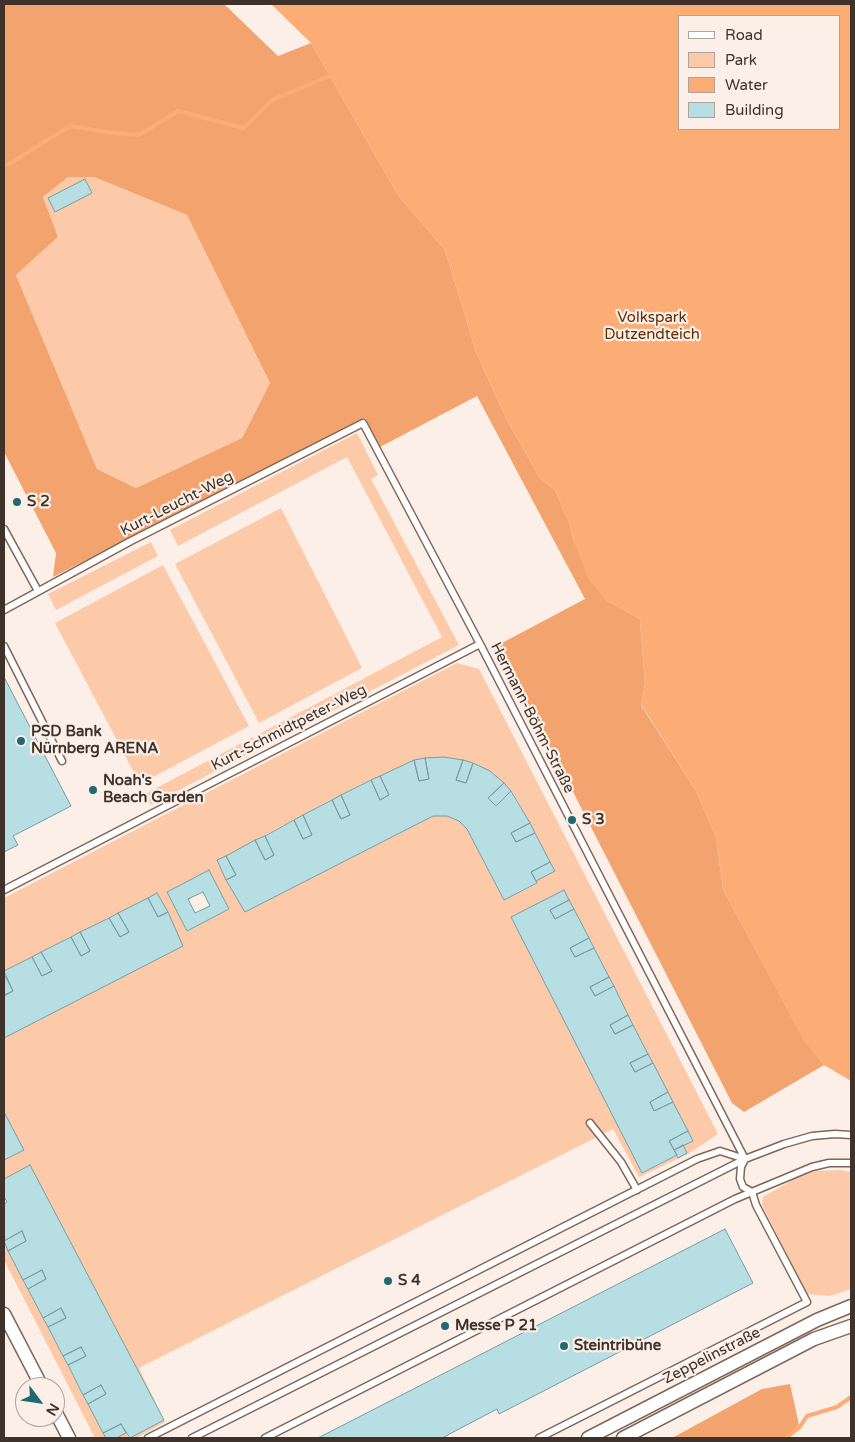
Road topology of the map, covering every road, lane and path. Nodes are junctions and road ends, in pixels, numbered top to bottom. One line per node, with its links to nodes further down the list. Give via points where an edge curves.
1 (363, 423): 3 (lane, Kurt-Leucht-Weg); 5 (lane, Hermann-Böhm-Straße)
2 (4, 529): 3 (lane)
3 (38, 591): 4 (lane, Kurt-Leucht-Weg)
4 (4, 610)
5 (480, 644): 8 (lane, Kurt-Schmidtpeter-Weg); 11 (lane, Hermann-Böhm-Straße)
6 (4, 648): 7 (lane)
7 (62, 762)
8 (4, 890)
9 (590, 1123): 13 (lane, via 621,1162)
10 (851, 1135): 11 (lane, via 812,1136)
11 (745, 1159): 13 (lane, via 720,1151 697,1159); 14 (lane, via 740,1167 740,1179 743,1187); 20 (lane)
12 (851, 1163): 14 (lane, via 821,1164)
13 (637, 1190): 19 (lane)
14 (752, 1192): 21 (lane); 22 (lane, via 807,1302)
15 (851, 1306): 23 (street, Zeppelinstraße, via 817,1320)
16 (4, 1314): 18 (street)
17 (851, 1326): 24 (street, via 814,1339)
18 (37, 1377)
19 (148, 1438)
20 (192, 1438)
21 (265, 1438)
22 (539, 1438)
23 (588, 1438)
24 (623, 1438)

